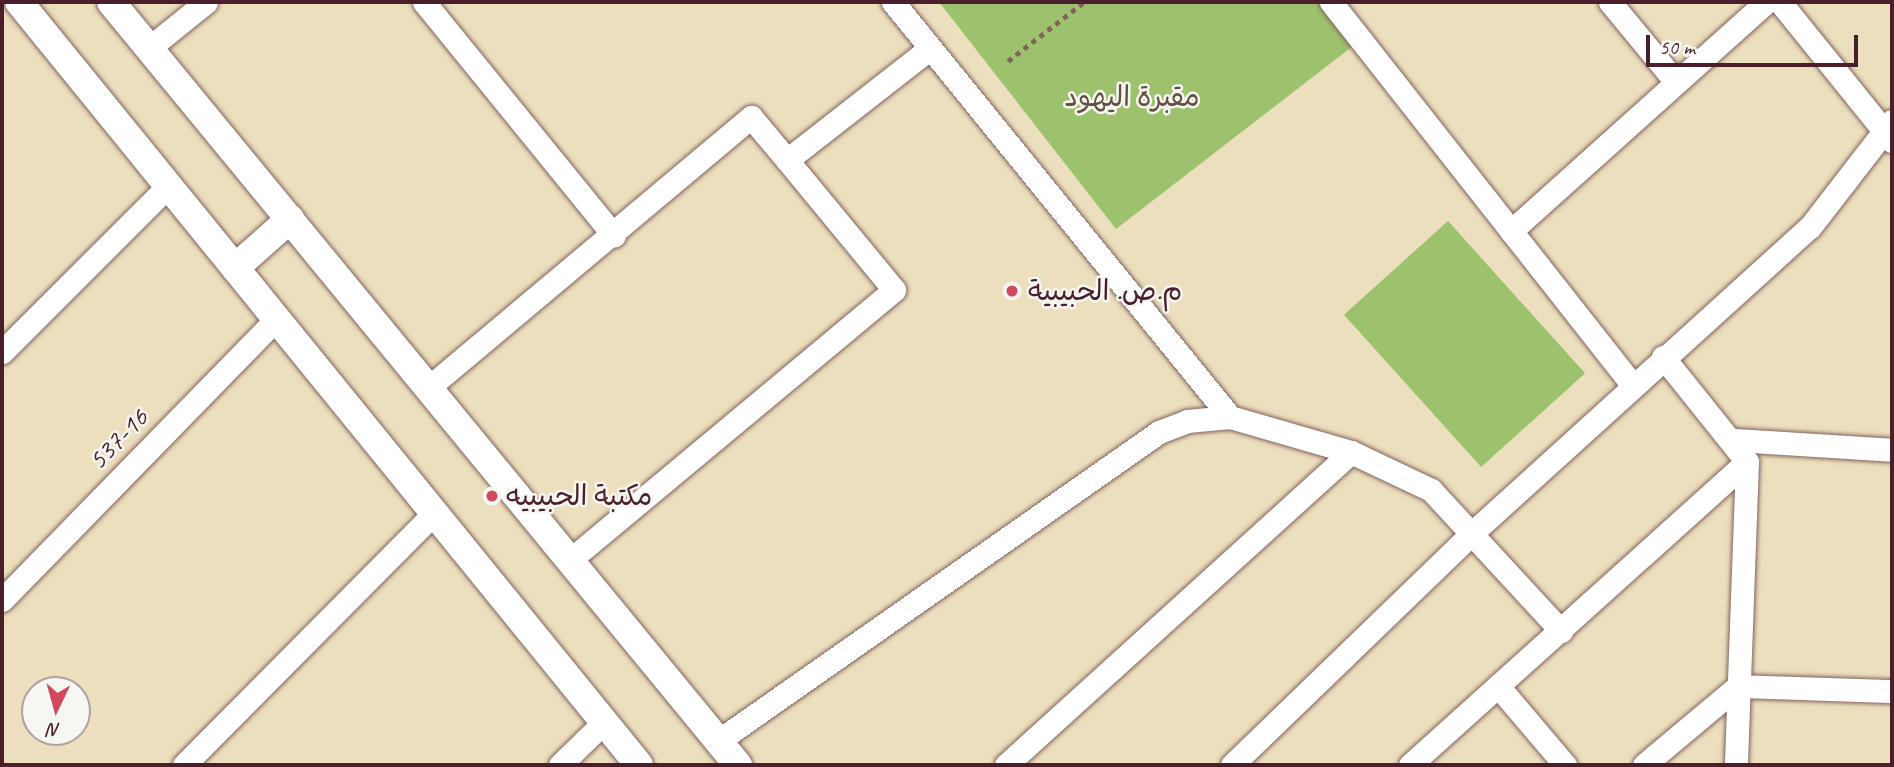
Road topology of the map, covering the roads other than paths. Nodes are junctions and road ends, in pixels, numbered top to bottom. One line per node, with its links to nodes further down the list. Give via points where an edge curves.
1 (19, 2): 15 (street)
2 (111, 2): 10 (street)
3 (206, 2): 10 (street)
4 (424, 2): 18 (street)
5 (893, 2): 11 (street)
6 (1331, 2): 17 (street)
7 (1610, 2): 12 (street)
8 (1766, 2): 12 (street)
9 (1780, 2): 13 (street)
10 (149, 48): 16 (street)
11 (929, 49): 14 (street); 25 (street)
12 (1676, 82): 17 (street)
13 (1890, 133): 22 (street, via 1810,227)
14 (788, 160): 18 (street, via 751,117); 32 (street, via 894,290)
15 (168, 186): 19 (street); 21 (street)
16 (290, 219): 19 (street); 24 (street)
17 (1511, 231): 23 (street)
18 (614, 236): 24 (street)
19 (234, 268): 20 (street)
20 (276, 319): 30 (street); 33 (street, 537-16)
21 (2, 352)
22 (1663, 357): 23 (street); 26 (street)
23 (1632, 386): 31 (street)
24 (428, 388): 32 (street)
25 (1230, 417): 28 (street); 39 (street, via 1187,421 1159,432)
26 (1735, 440): 27 (street); 29 (street)
27 (1892, 450)
28 (1351, 453): 31 (street, via 1431,490); 44 (street)
29 (1747, 462): 34 (street); 36 (street)
30 (434, 513): 38 (street); 40 (street)
31 (1471, 534): 34 (street); 45 (street)
32 (570, 560): 39 (street)
33 (2, 600)
34 (1561, 631): 35 (street)
35 (1498, 686): 46 (street); 47 (street)
36 (1738, 686): 37 (street); 48 (street); 49 (street)
37 (1892, 691)
38 (604, 722): 41 (street); 42 (street)
39 (718, 741): 43 (street)
40 (184, 765)
41 (560, 765)
42 (639, 765)
43 (738, 765)
44 (1006, 765)
45 (1232, 765)
46 (1410, 765)
47 (1565, 765)
48 (1644, 765)
49 (1736, 765)

